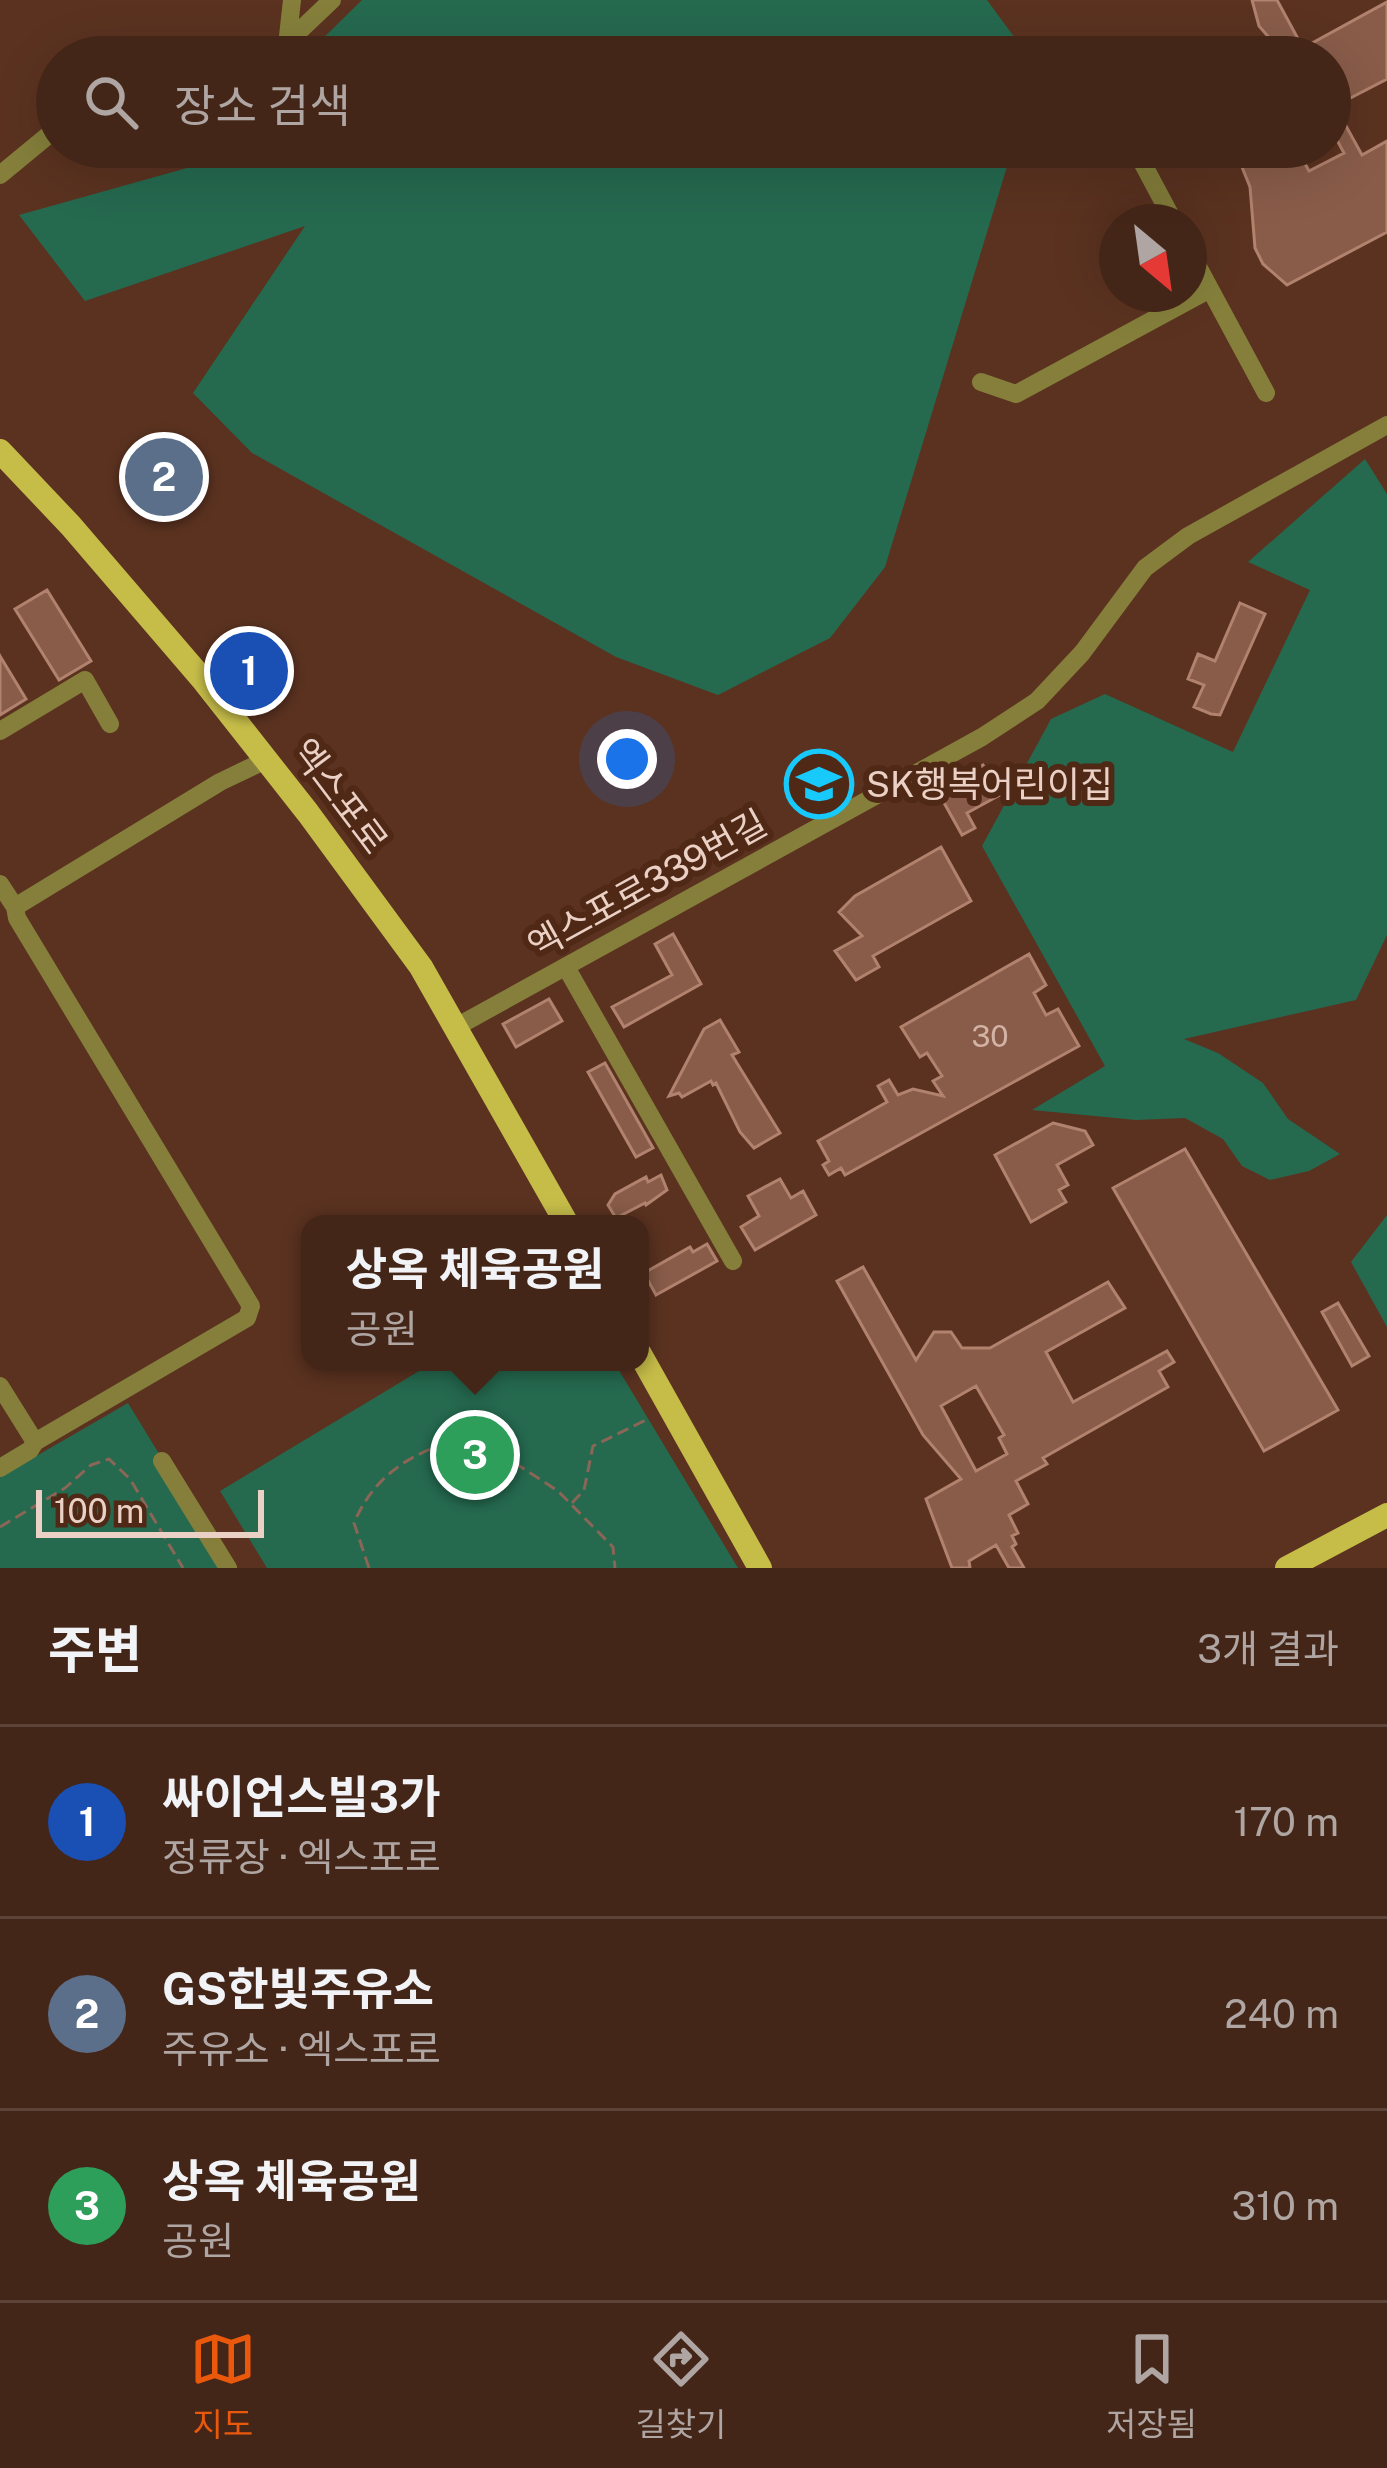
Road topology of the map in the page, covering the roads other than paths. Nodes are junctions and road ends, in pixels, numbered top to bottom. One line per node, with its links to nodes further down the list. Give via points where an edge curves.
1 (292, 0): 3 (street)
2 (332, 0): 4 (street)
3 (284, 36)
4 (295, 36)
5 (36, 145): 7 (street)
6 (1145, 168): 8 (street)
7 (0, 175)
8 (1164, 204)
9 (1207, 283): 10 (street)
10 (1210, 289): 11 (street, via 1016,394); 12 (street)
11 (981, 382)
12 (1266, 393)
13 (1387, 425): 20 (street, 엑스포로339번길, via 1145,568 1037,701)
14 (0, 451): 17 (main road, 엑스포로)
15 (110, 724): 16 (street, via 85,680)
16 (0, 731)
17 (268, 759): 19 (street); 21 (main road, 엑스포로)
18 (0, 884): 19 (street)
19 (15, 907): 26 (street, via 251,1306 247,1318)
20 (566, 967): 21 (street, 엑스포로339번길); 23 (street)
21 (457, 1027): 22 (main road, 엑스포로)
22 (562, 1215)
23 (733, 1261)
24 (649, 1370): 31 (main road)
25 (0, 1386): 26 (street)
26 (35, 1442): 28 (street)
27 (161, 1461): 30 (street)
28 (0, 1468)
29 (1387, 1515): 32 (main road)
30 (228, 1568)
31 (760, 1568)
32 (1287, 1568)

